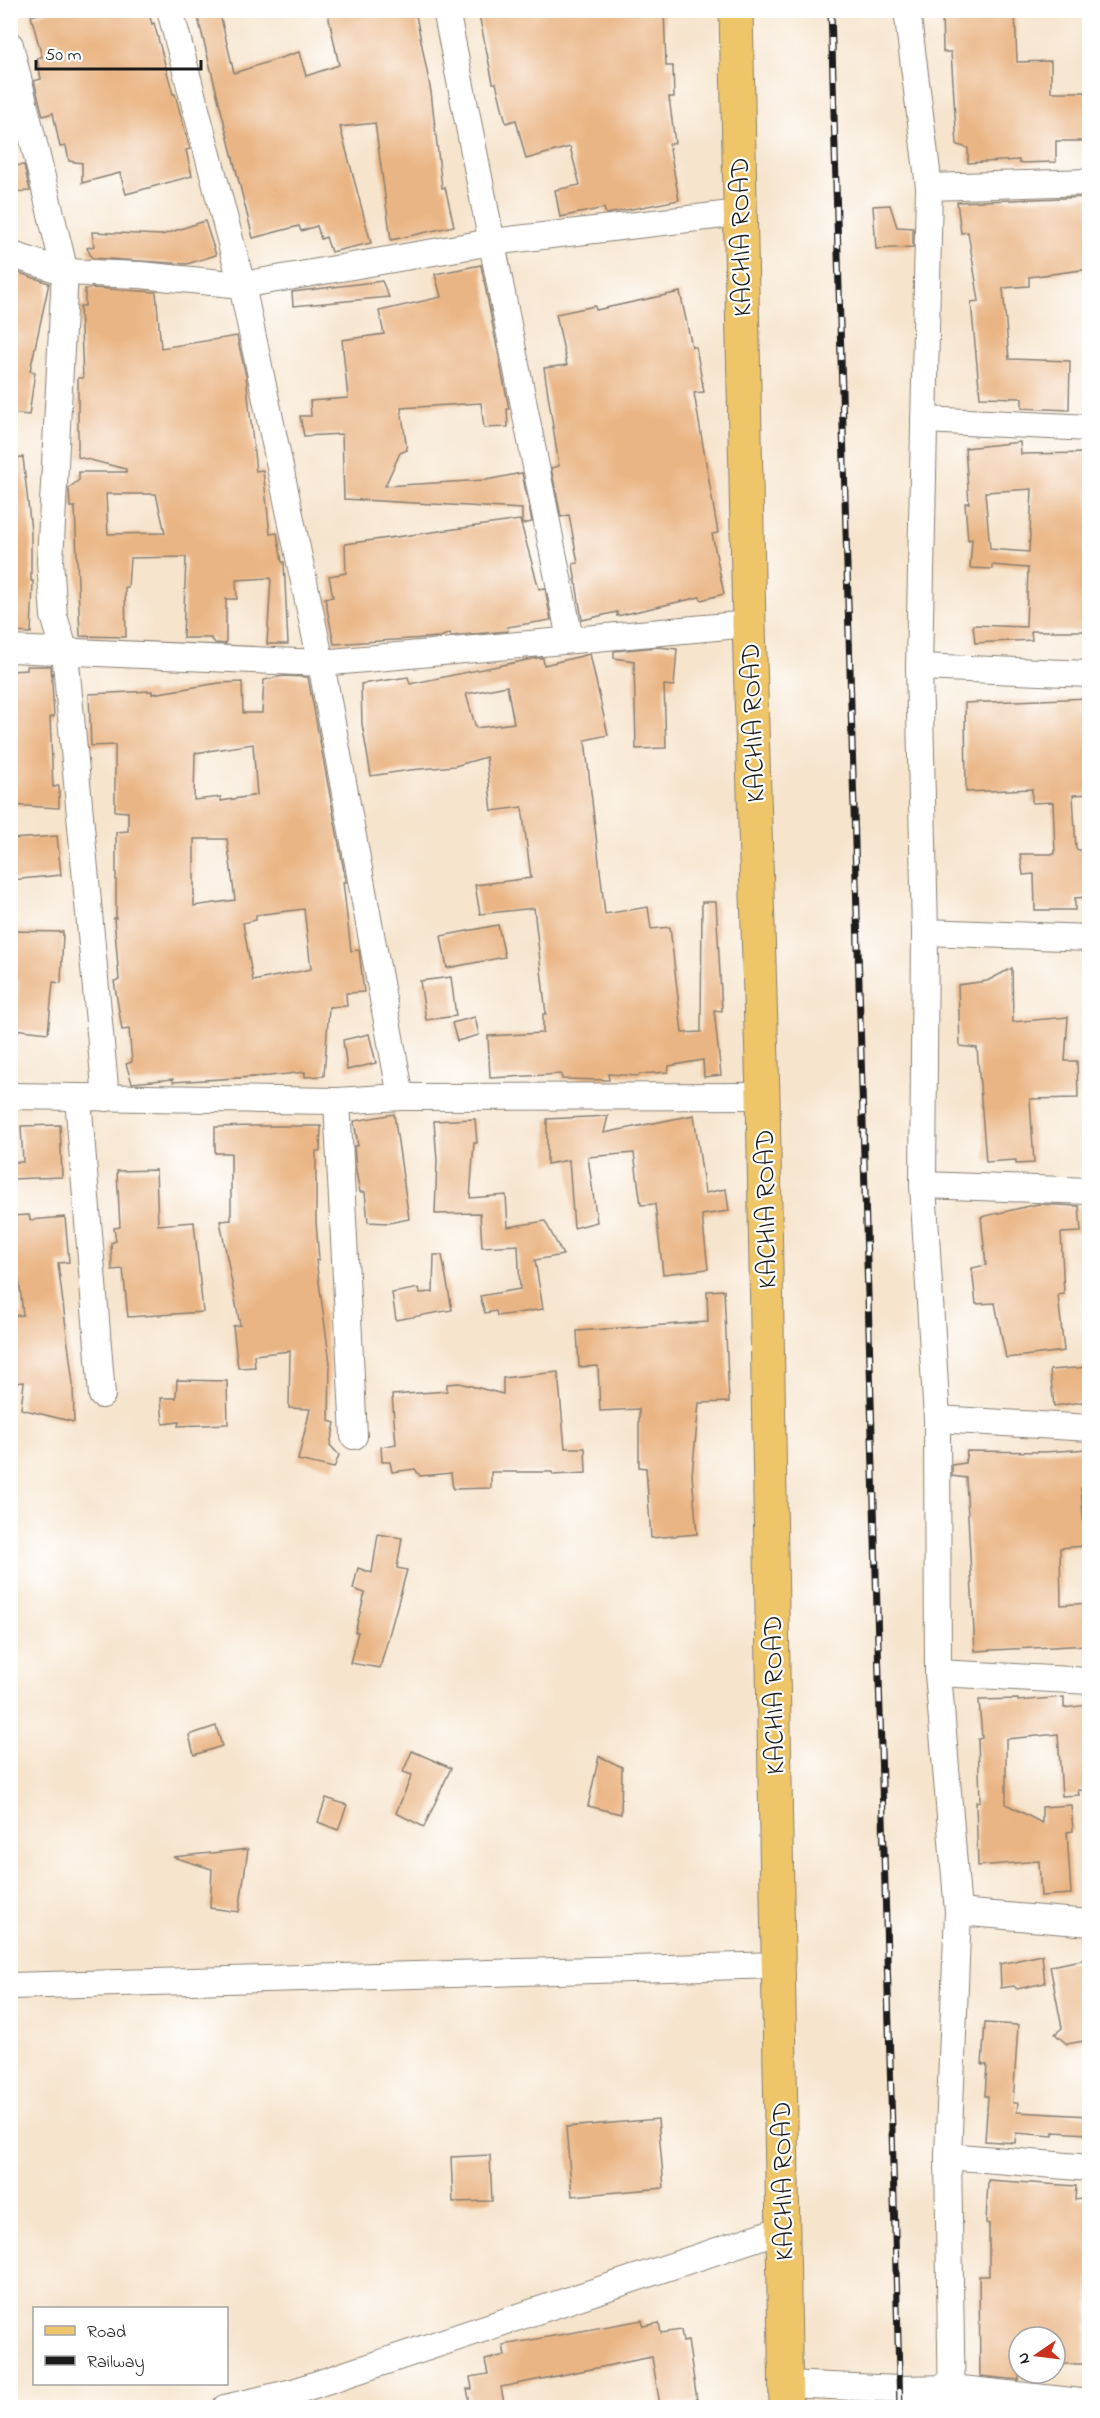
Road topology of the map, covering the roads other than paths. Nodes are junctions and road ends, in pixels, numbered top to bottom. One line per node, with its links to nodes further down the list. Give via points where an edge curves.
1 (170, 10): 12 (street)
2 (446, 10): 9 (street)
3 (736, 10): 8 (main road, KACHIA ROAD)
4 (907, 10): 7 (street)
5 (10, 45): 11 (street)
6 (1089, 182): 7 (street)
7 (929, 187): 13 (street)
8 (740, 213): 9 (street); 15 (main road, KACHIA ROAD)
9 (492, 242): 12 (street); 16 (street)
10 (10, 254): 11 (street)
11 (65, 272): 12 (street); 18 (street, via 50,561 54,616)
12 (242, 285): 19 (street)
13 (924, 420): 14 (street); 20 (street)
14 (1089, 428)
15 (749, 624): 16 (street); 25 (main road, KACHIA ROAD)
16 (570, 639): 19 (street)
17 (10, 649): 18 (street)
18 (65, 652): 19 (street); 28 (street)
19 (321, 663): 26 (street)
20 (919, 667): 21 (street); 22 (street)
21 (1089, 674)
22 (925, 932): 23 (street); 30 (street)
23 (1089, 938)
24 (10, 1096): 27 (street)
25 (763, 1096): 26 (street); 40 (main road, KACHIA ROAD)
26 (401, 1097): 29 (street)
27 (78, 1098): 28 (street); 32 (street)
28 (106, 1098): 29 (street)
29 (337, 1101): 35 (street)
30 (923, 1185): 31 (street); 33 (street)
31 (1089, 1191)
32 (102, 1395)
33 (937, 1419): 34 (street); 36 (street)
34 (1089, 1428)
35 (354, 1436)
36 (938, 1673): 37 (street); 38 (street)
37 (1089, 1681)
38 (958, 1912): 39 (street); 42 (street)
39 (1089, 1923)
40 (778, 1965): 41 (street); 44 (main road, KACHIA ROAD)
41 (10, 1986)
42 (948, 2156): 43 (street); 46 (street)
43 (1089, 2168)
44 (783, 2229): 45 (main road, KACHIA ROAD); 48 (street, via 293,2392)
45 (785, 2396): 46 (street, via 900,2389)
46 (952, 2398): 47 (street)
47 (1089, 2403)
48 (225, 2408)

